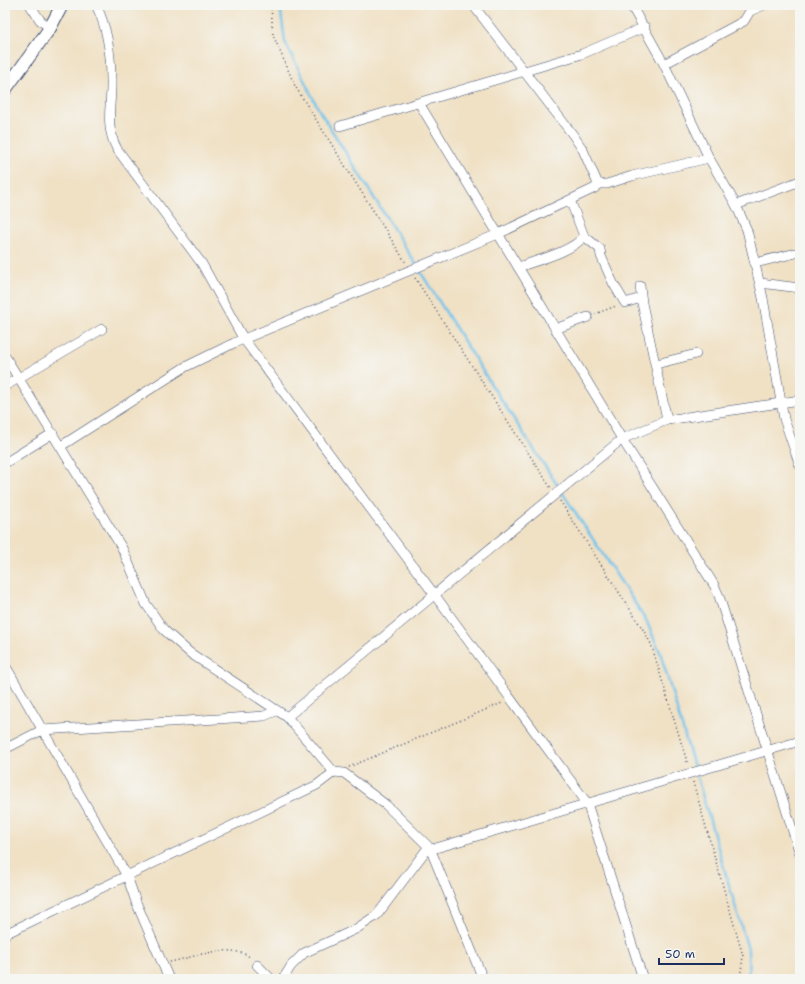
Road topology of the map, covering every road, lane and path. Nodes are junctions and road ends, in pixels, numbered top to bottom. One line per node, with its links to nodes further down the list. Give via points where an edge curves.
1 (30, 5): 9 (street, via 40,20)
2 (62, 5): 9 (main road)
3 (96, 5): 34 (street, via 108,34 111,81 108,107 112,140 202,264)
4 (270, 5): 25 (path, via 273,35 295,86)
5 (473, 5): 11 (street)
6 (631, 5): 8 (street)
7 (764, 5): 10 (street, via 750,11 744,21)
8 (645, 27): 10 (street); 11 (street, via 582,54)
9 (50, 28): 12 (main road)
10 (664, 64): 15 (street)
11 (524, 72): 13 (street); 17 (street, via 583,150)
12 (5, 90)
13 (419, 103): 14 (street); 20 (street)
14 (340, 126)
15 (709, 158): 17 (street, via 607,184); 19 (street)
16 (800, 181): 19 (street)
17 (598, 184): 18 (street)
18 (570, 200): 20 (street); 21 (street)
19 (736, 205): 23 (street, via 747,230)
20 (498, 234): 24 (street); 25 (street)
21 (584, 236): 24 (street, via 560,252); 30 (street, via 600,249 613,284)
22 (800, 252): 23 (street)
23 (755, 264): 26 (street)
24 (518, 267): 33 (street)
25 (416, 268): 34 (street); 48 (path)
26 (760, 283): 28 (street); 41 (street)
27 (640, 286): 29 (street)
28 (800, 288)
29 (641, 298): 30 (street); 37 (street)
30 (625, 303): 31 (path)
31 (588, 317): 33 (street)
32 (102, 329): 38 (street)
33 (555, 329): 44 (street)
34 (243, 338): 45 (street, via 185,367); 49 (street)
35 (696, 354): 37 (street)
36 (5, 356): 38 (street)
37 (656, 364): 42 (street)
38 (19, 378): 39 (street); 43 (street)
39 (5, 386)
40 (800, 400): 41 (street)
41 (781, 403): 42 (street); 47 (street)
42 (667, 420): 44 (street)
43 (53, 433): 45 (street); 46 (street)
44 (622, 439): 48 (street); 57 (street, via 719,596)
45 (61, 446): 52 (street, via 122,548 146,604 164,630 179,645)
46 (5, 463)
47 (800, 466)
48 (555, 494): 49 (street); 59 (path, via 651,644)
49 (434, 594): 51 (street); 53 (street)
50 (5, 665): 54 (street)
51 (510, 698): 58 (path); 60 (street)
52 (276, 711): 53 (street); 54 (street, via 264,716)
53 (286, 717): 58 (street)
54 (42, 730): 56 (street); 63 (street)
55 (800, 741): 57 (street)
56 (5, 749)
57 (766, 750): 59 (street); 62 (street)
58 (334, 772): 61 (street, via 344,773 386,805); 63 (street, via 318,785)
59 (690, 773): 60 (street); 72 (path, via 743,956)
60 (588, 803): 61 (street); 71 (street)
61 (430, 848): 69 (street, via 425,850 377,915 356,929 304,952); 70 (street)
62 (800, 854)
63 (127, 876): 64 (street); 65 (street)
64 (5, 934)
65 (163, 962): 66 (path, via 230,950 243,952); 67 (street)
66 (257, 965): 68 (street)
67 (169, 979)
68 (271, 979)
69 (283, 979)
70 (483, 979)
71 (643, 979)
72 (740, 979)

